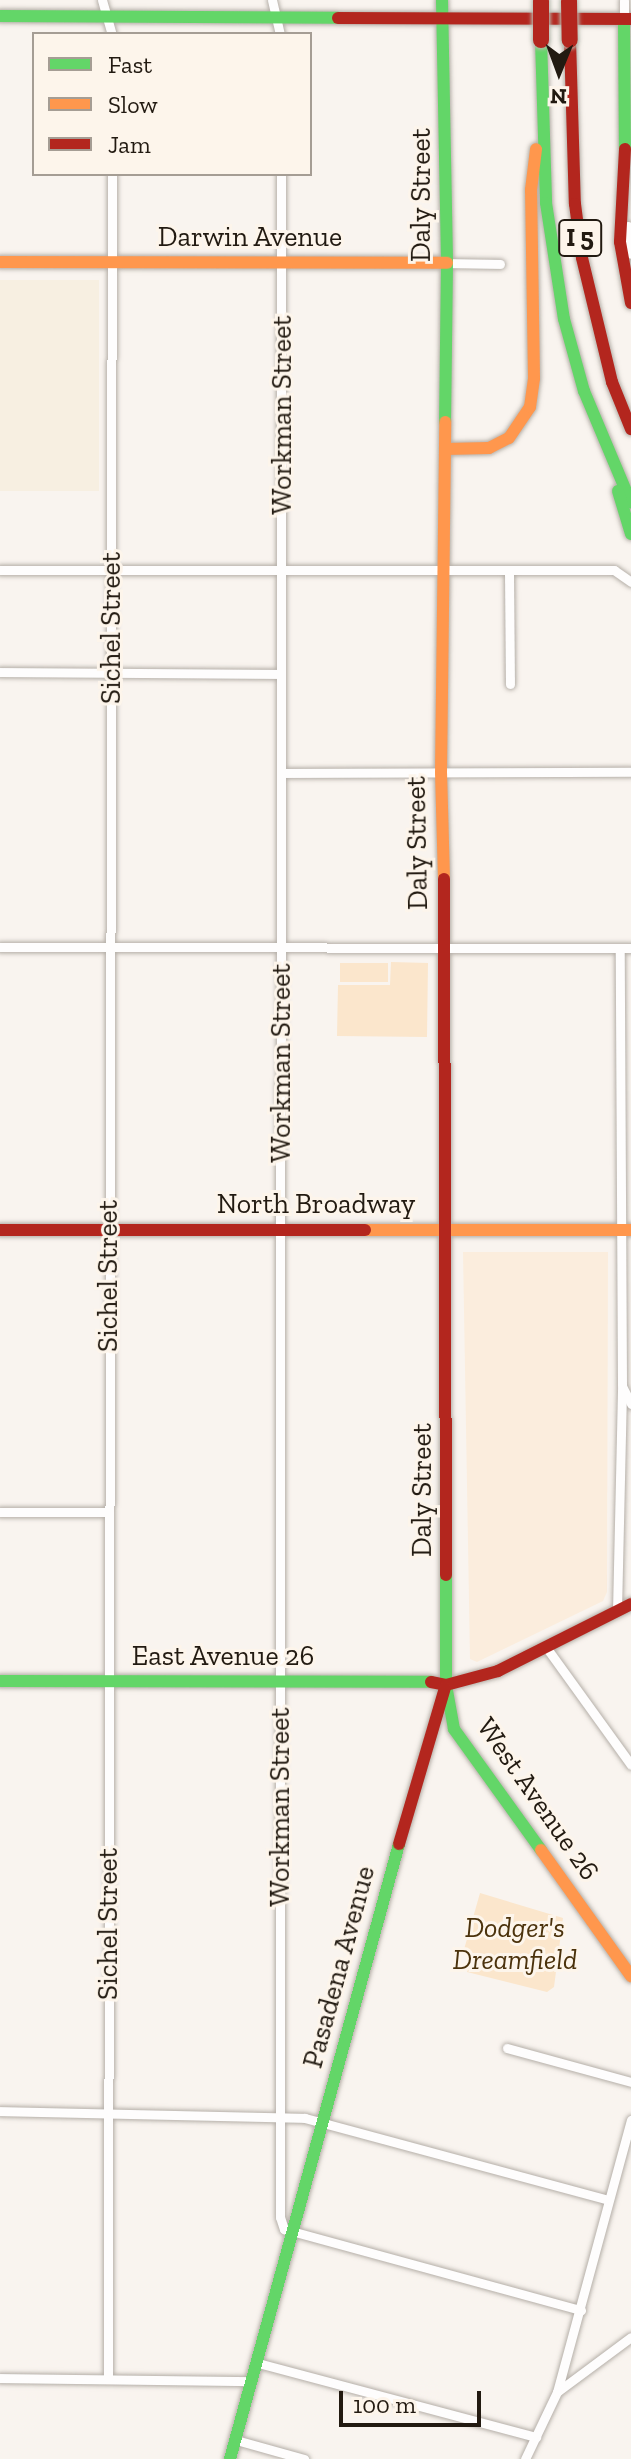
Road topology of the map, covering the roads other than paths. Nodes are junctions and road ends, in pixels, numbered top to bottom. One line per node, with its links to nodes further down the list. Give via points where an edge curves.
1 (442, 0): 8 (main road, Daly Street)
2 (541, 0): 12 (main road, I 5, bridge)
3 (569, 0): 23 (main road, I 5, bridge, via 575,204 582,258 612,382)
4 (624, 0): 9 (street)
5 (105, 8): 6 (main road); 7 (main road); 10 (street)
6 (274, 8): 8 (main road); 11 (street)
7 (0, 16)
8 (444, 18): 9 (main road); 20 (main road, Daly Street)
9 (628, 19): 13 (main road)
10 (111, 32)
11 (280, 32)
12 (542, 108): 24 (main road, via 531,190 530,407 509,438 489,448); 25 (main road, I 5, via 546,203 561,305 584,391)
13 (625, 149): 16 (street); 22 (main road, via 620,242)
14 (112, 176): 18 (street, Sichel Street)
15 (281, 176): 19 (street, Workman Street)
16 (631, 254)
17 (0, 262): 18 (main road, Darwin Avenue)
18 (112, 262): 19 (main road, Darwin Avenue); 29 (street, Sichel Street)
19 (281, 263): 20 (main road, Darwin Avenue); 30 (street, Workman Street)
20 (447, 263): 21 (street, Darwin Avenue); 24 (main road, Daly Street)
21 (500, 264)
22 (631, 303)
23 (631, 429)
24 (445, 449): 31 (main road, Daly Street)
25 (611, 462): 26 (main road, I 5); 27 (main road)
26 (631, 503)
27 (631, 534)
28 (0, 570): 29 (street)
29 (111, 571): 30 (street); 35 (street, Sichel Street)
30 (283, 571): 31 (street); 36 (street, Workman Street)
31 (445, 572): 32 (street); 40 (main road, Daly Street)
32 (509, 572): 33 (street, via 612,570); 37 (street)
33 (628, 578)
34 (0, 672): 35 (street)
35 (111, 673): 36 (street); 42 (street, Sichel Street)
36 (281, 674): 39 (street, Workman Street)
37 (510, 684)
38 (631, 772): 40 (street)
39 (281, 773): 40 (street); 43 (street, Workman Street)
40 (441, 773): 44 (main road, Daly Street)
41 (0, 947): 42 (street)
42 (108, 947): 43 (street); 49 (street, Sichel Street)
43 (282, 947): 44 (street); 50 (street, Workman Street)
44 (447, 947): 45 (street); 51 (main road, Daly Street)
45 (626, 948): 46 (street)
46 (621, 1012): 47 (street); 52 (street)
47 (631, 1020)
48 (0, 1230): 49 (main road, North Broadway)
49 (108, 1230): 50 (main road, North Broadway); 56 (street, Sichel Street)
50 (281, 1230): 51 (main road, North Broadway); 61 (street, Workman Street)
51 (446, 1230): 52 (main road, North Broadway); 62 (main road, Daly Street)
52 (626, 1230): 53 (street)
53 (622, 1385): 54 (street); 57 (street)
54 (631, 1404)
55 (0, 1512): 56 (street)
56 (108, 1512): 60 (street, Sichel Street)
57 (624, 1607): 58 (main road)
58 (546, 1647): 62 (main road, via 481,1678); 63 (street)
59 (0, 1681): 60 (main road, East Avenue 26)
60 (110, 1681): 61 (main road, East Avenue 26); 68 (street, Sichel Street)
61 (281, 1682): 62 (main road, East Avenue 26); 69 (street, Workman Street)
62 (446, 1685): 64 (main road, West Avenue 26, via 454,1729); 71 (main road, Pasadena Avenue)
63 (631, 1765)
64 (631, 1976)
65 (507, 2048): 66 (street)
66 (631, 2082)
67 (0, 2111): 68 (street)
68 (108, 2111): 69 (street); 78 (street, Sichel Street)
69 (280, 2117): 71 (street); 73 (street, Workman Street, via 280,2217 284,2229)
70 (631, 2120): 72 (street)
71 (324, 2122): 72 (street); 73 (main road, Pasadena Avenue)
72 (608, 2200): 74 (street)
73 (293, 2232): 74 (street); 76 (main road, Pasadena Avenue)
74 (581, 2310): 80 (street)
75 (631, 2337): 80 (street)
76 (258, 2363): 79 (main road, Pasadena Avenue); 81 (street)
77 (0, 2378): 78 (street)
78 (108, 2378): 79 (street)
79 (252, 2381): 82 (main road, Pasadena Avenue)
80 (557, 2392): 81 (street)
81 (536, 2437): 85 (street)
82 (236, 2440): 83 (main road, Pasadena Avenue); 84 (street)
83 (230, 2459)
84 (304, 2459)
85 (525, 2459)

